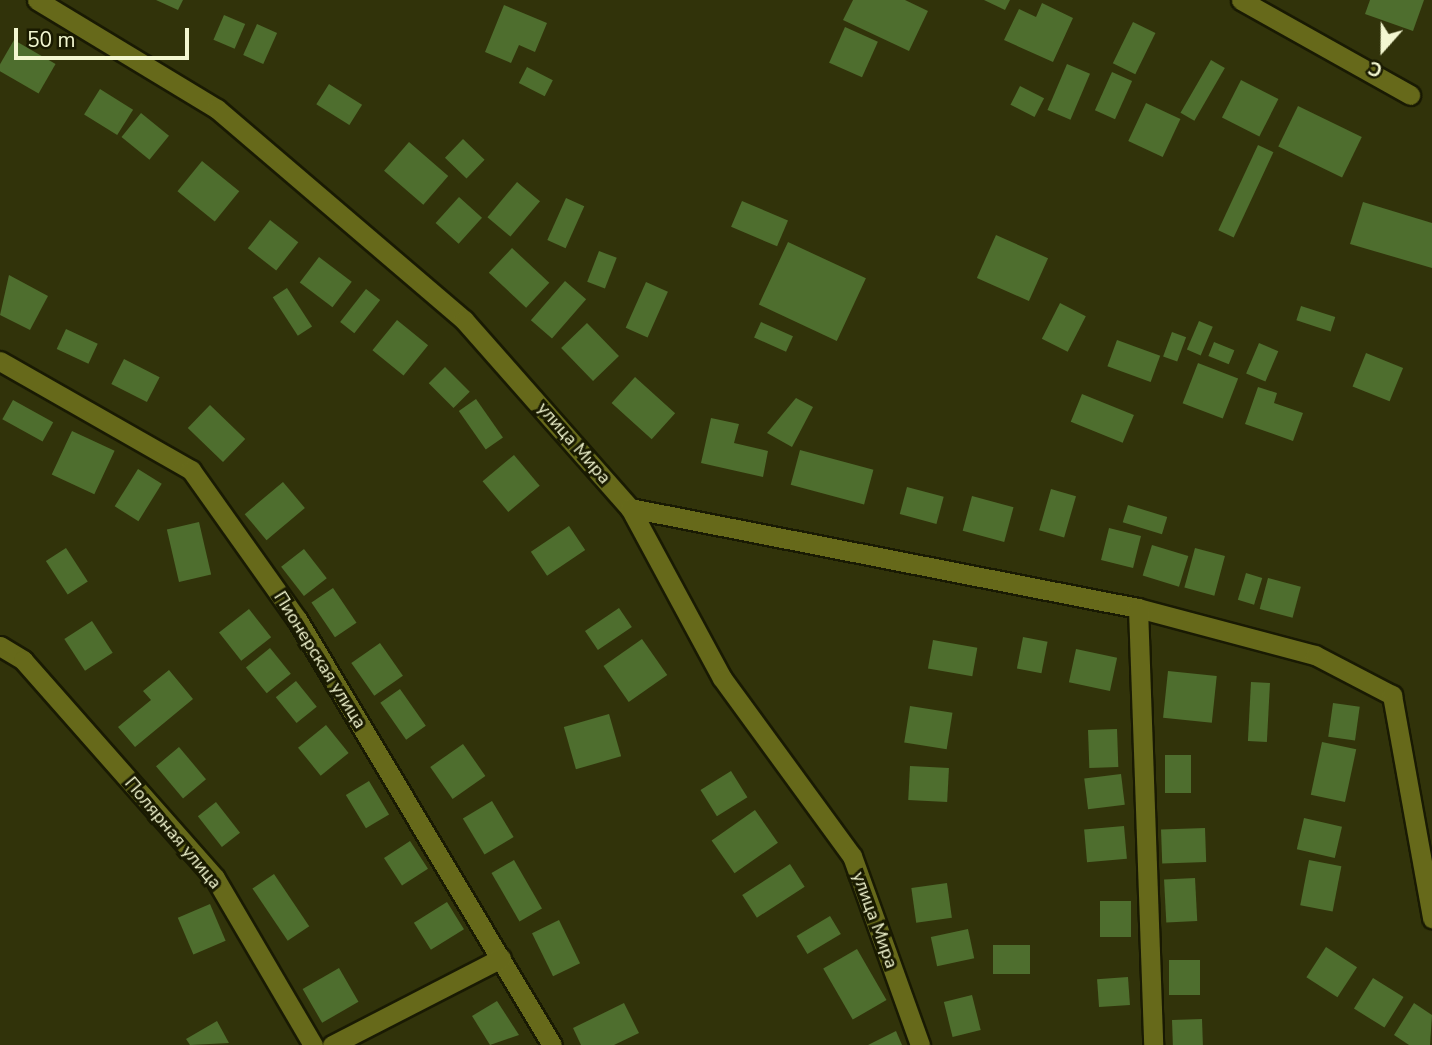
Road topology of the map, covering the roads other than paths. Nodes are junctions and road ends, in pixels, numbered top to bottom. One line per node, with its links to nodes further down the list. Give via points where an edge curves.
1 (37, 0): 5 (street, улица Мира, via 217,109 454,311)
2 (1241, 0): 3 (street)
3 (1410, 95)
4 (0, 361): 9 (street, Пионерская улица, via 191,470 297,619)
5 (630, 508): 6 (street); 13 (street, улица Мира, via 722,678 852,856)
6 (1138, 608): 8 (street, via 1315,655 1392,695); 14 (street)
7 (0, 646): 10 (street, Полярная улица, via 23,660 215,878)
8 (1432, 918)
9 (501, 958): 11 (street); 12 (street, Пионерская улица)
10 (313, 1045)
11 (332, 1045)
12 (552, 1045)
13 (920, 1045)
14 (1153, 1045)

